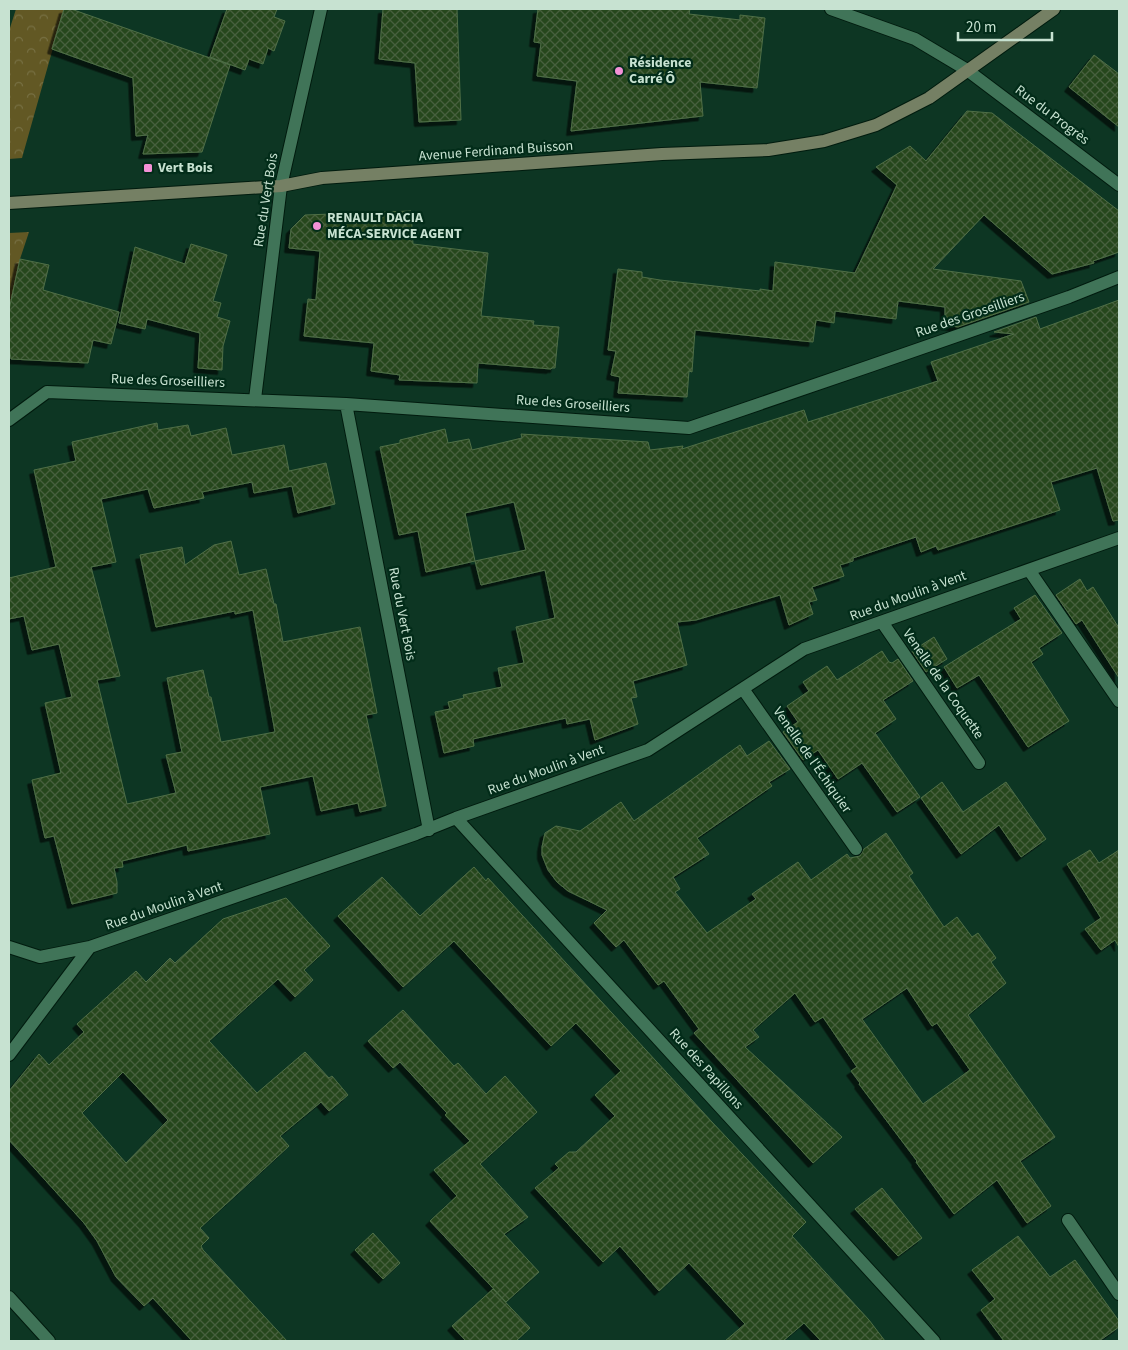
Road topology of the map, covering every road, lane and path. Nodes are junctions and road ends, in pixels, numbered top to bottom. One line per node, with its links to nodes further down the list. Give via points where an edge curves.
1 (321, 9): 6 (street, Rue du Vert Bois)
2 (831, 9): 4 (street, Rue du Progrès, via 915,39)
3 (1054, 9): 4 (main road, Avenue Ferdinand Buisson)
4 (967, 70): 5 (street, Rue du Progrès); 6 (main road, Avenue Ferdinand Buisson, via 929,98 876,125 824,141 768,150 341,176)
5 (1119, 185)
6 (280, 186): 7 (main road, Avenue Ferdinand Buisson); 9 (street, Rue du Vert Bois)
7 (9, 203)
8 (1119, 277): 10 (street, Rue des Groseilliers, via 688,428)
9 (255, 399): 10 (street, Rue des Groseilliers); 11 (street, Rue des Groseilliers, via 47,392)
10 (346, 404): 19 (street, Rue du Vert Bois)
11 (9, 420)
12 (1119, 538): 13 (street, Rue du Moulin à Vent)
13 (1029, 570): 14 (street, Rue du Moulin à Vent); 16 (street)
14 (882, 622): 15 (street, Rue du Moulin à Vent, via 804,649); 17 (street, Venelle de la Coquette)
15 (743, 689): 18 (street, Rue du Moulin à Vent, via 648,750); 20 (street, Venelle de l'Échiquier)
16 (1119, 701)
17 (979, 763)
18 (456, 818): 19 (street, Rue du Moulin à Vent); 28 (street, Rue des Papillons)
19 (429, 830): 22 (street, Rue du Moulin à Vent)
20 (856, 850)
21 (9, 947): 22 (street, Rue du Moulin à Vent, via 40,957)
22 (90, 948): 23 (street)
23 (9, 1055)
24 (1068, 1220): 25 (street)
25 (1119, 1294)
26 (9, 1297): 27 (street)
27 (49, 1341)
28 (934, 1341)

